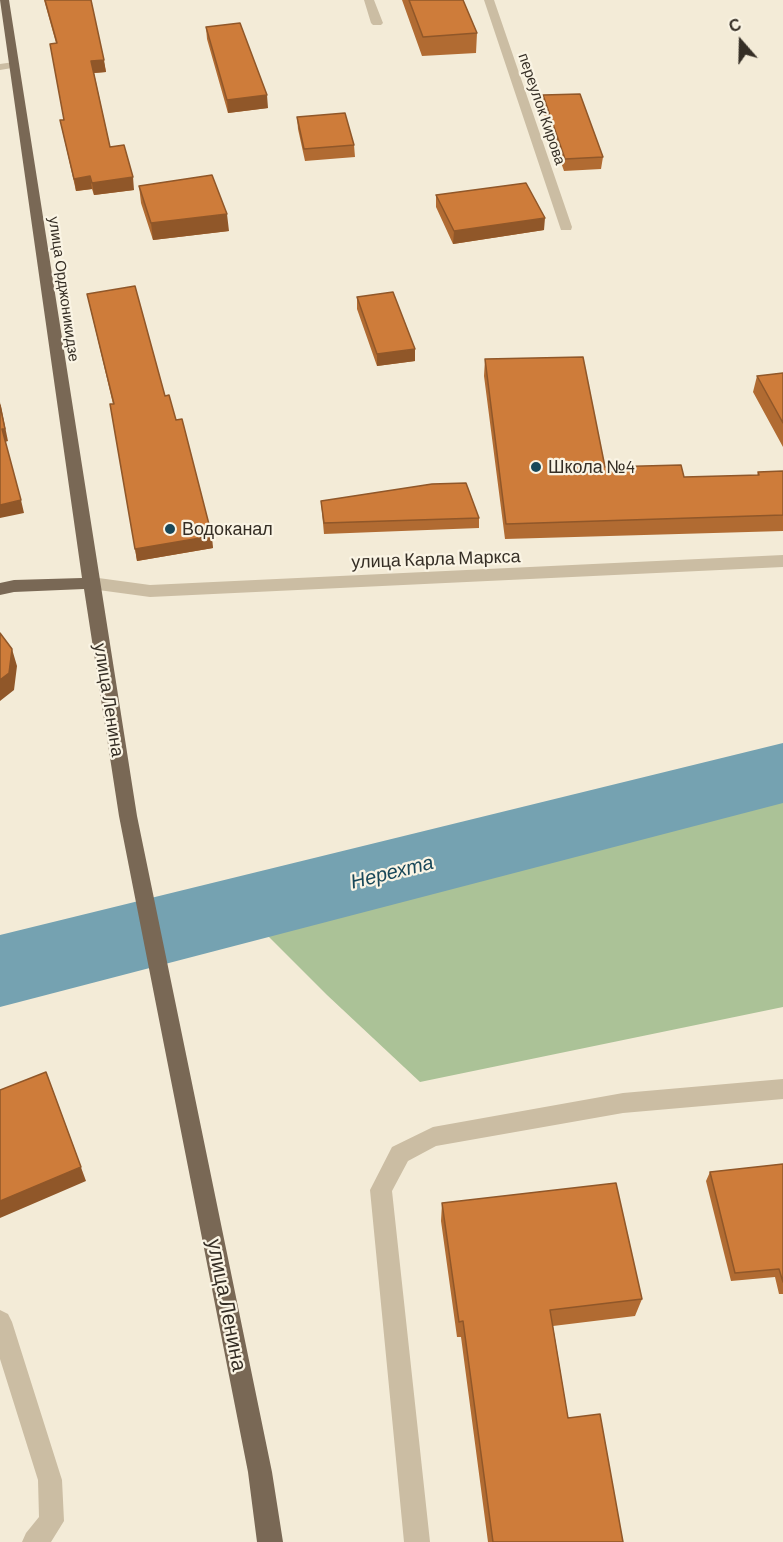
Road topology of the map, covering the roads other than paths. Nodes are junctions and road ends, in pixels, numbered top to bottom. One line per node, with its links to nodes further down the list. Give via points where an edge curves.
1 (4, 0): 5 (main road, улица Орджоникидзе)
2 (369, 0): 4 (street)
3 (489, 0): 7 (street, переулок Кирова)
4 (377, 23)
5 (14, 65): 6 (street); 9 (main road, улица Орджоникидзе)
6 (0, 67)
7 (566, 227)
8 (783, 561): 9 (street, улица Карла Маркса, via 150,591)
9 (90, 583): 10 (main road); 14 (main road, улица Ленина, via 128,816 261,1472)
10 (0, 589)
11 (783, 1089): 15 (street, via 623,1103 433,1137 400,1154 381,1190)
12 (0, 1322): 13 (street, via 50,1480 52,1521)
13 (35, 1542)
14 (270, 1542)
15 (417, 1542)

